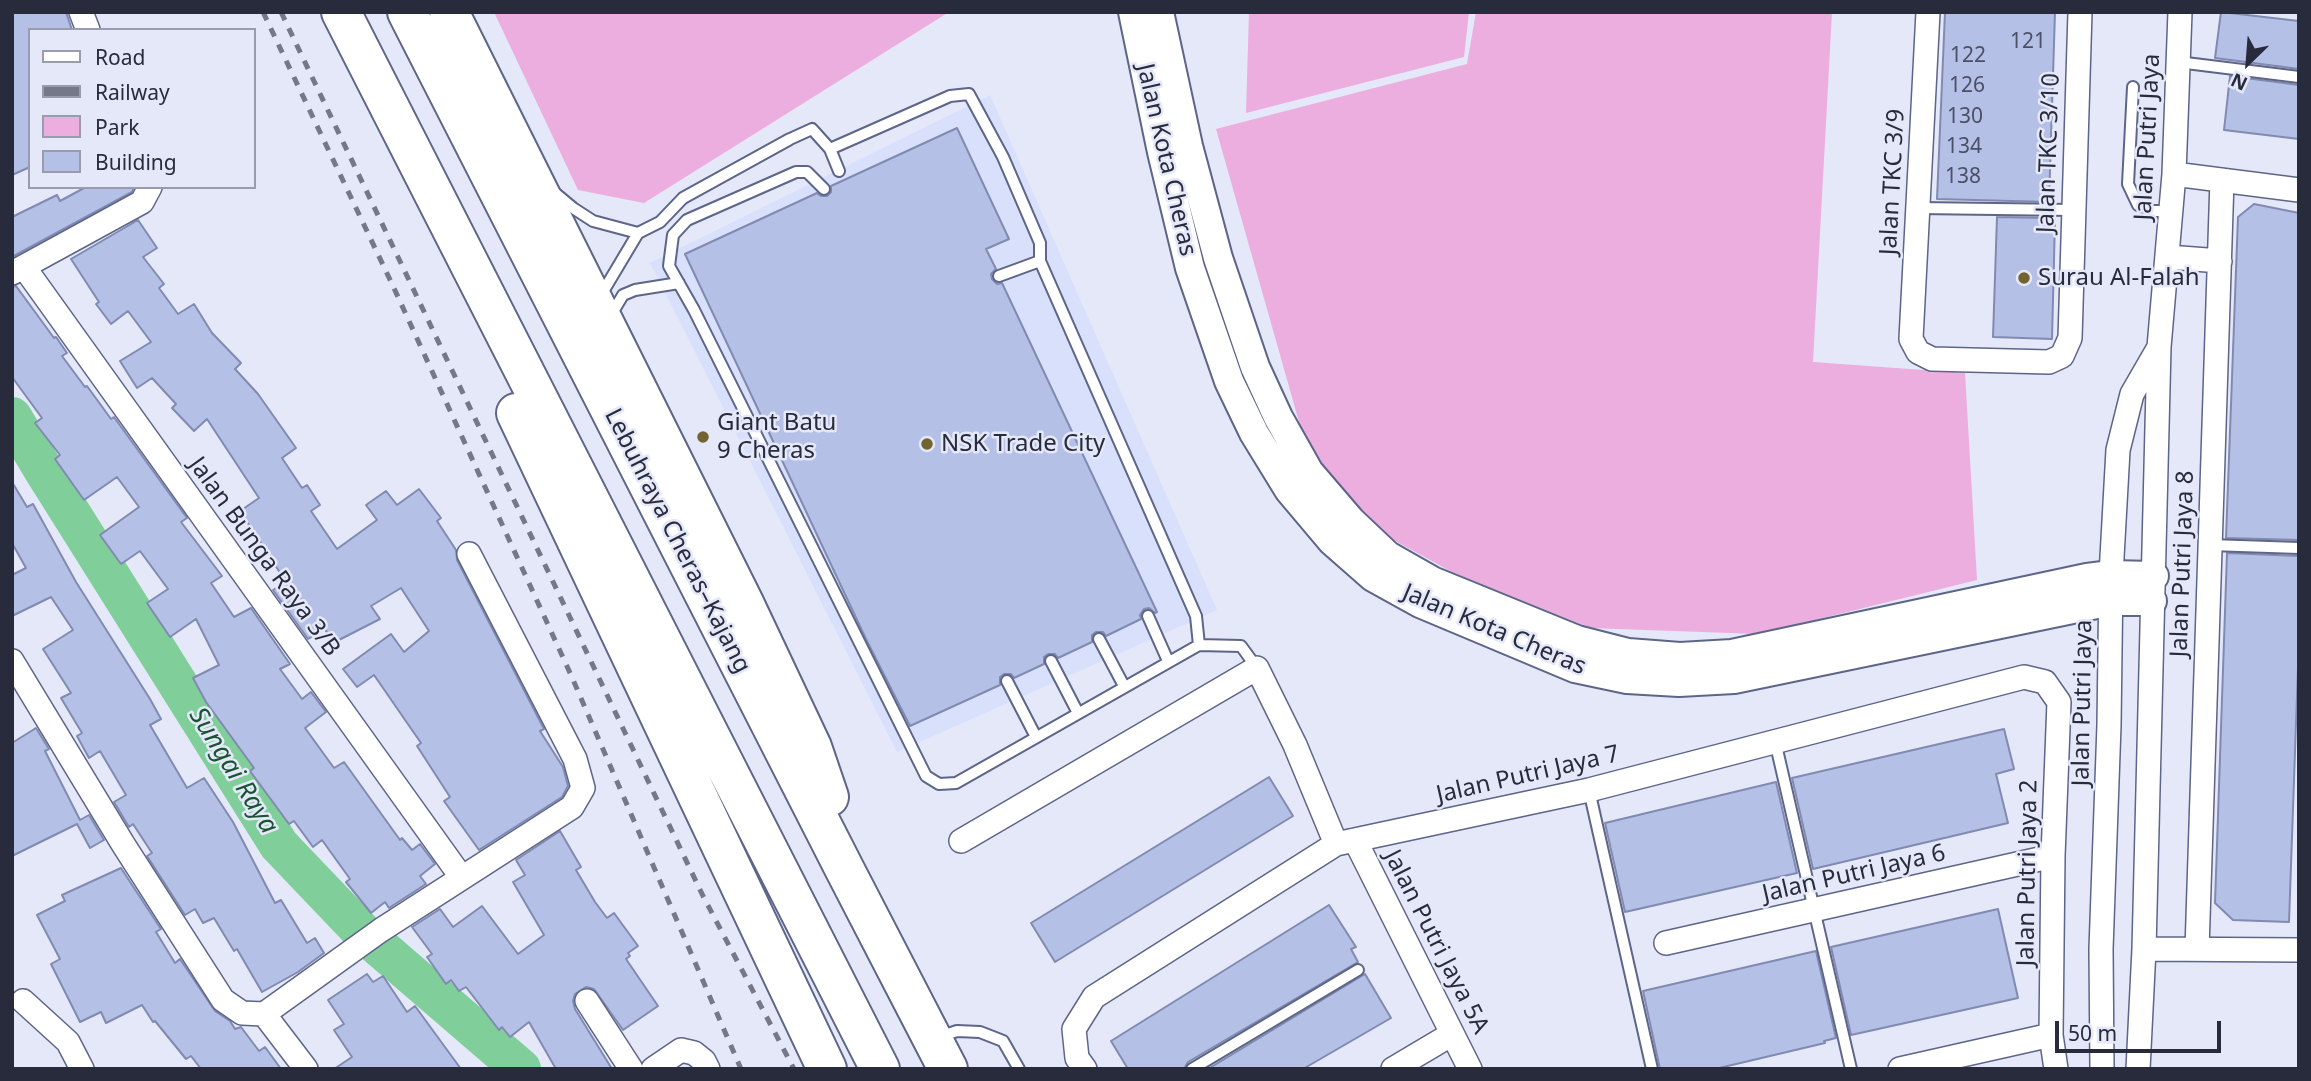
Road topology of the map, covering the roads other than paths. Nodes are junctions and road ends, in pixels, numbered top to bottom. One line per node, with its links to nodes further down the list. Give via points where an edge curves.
1 (408, 12): 57 (highway, Lebuhraya Cheras–Kajang)
2 (449, 12): 13 (highway)
3 (1133, 12): 38 (street, Jalan Kota Cheras, via 1190,268 1229,381 1289,490 1332,541 1373,576 1420,603 1575,668 1627,679 1679,682 1734,679)
4 (1159, 12): 38 (street, Jalan Kota Cheras, via 1191,159 1255,367 1309,472 1388,556 1432,581 1577,640 1628,653 1680,657 1732,654)
5 (1928, 12): 20 (street, Jalan TKC 3/9)
6 (2080, 12): 21 (street, Jalan TKC 3/10)
7 (2180, 12): 9 (street, Jalan Putri Jaya)
8 (344, 19): 76 (highway, via 362,92); 77 (highway)
9 (2178, 62): 10 (lane); 15 (street, Jalan Putri Jaya)
10 (2299, 77)
11 (2133, 88): 22 (lane, via 2128,184 2138,205)
12 (830, 149): 14 (lane); 24 (lane, via 812,129 683,198); 27 (lane, via 950,96 969,94 1035,231)
13 (529, 170): 25 (lane, via 593,220); 32 (highway)
14 (839, 171)
15 (2174, 174): 16 (street); 22 (street, Jalan Putri Jaya)
16 (2222, 180): 18 (street); 28 (street, Jalan Putri Jaya 8)
17 (824, 189): 23 (lane, via 807,172 796,172)
18 (2299, 190)
19 (146, 195): 29 (street)
20 (1918, 208): 21 (lane); 34 (street, Jalan TKC 3/9, via 1911,338)
21 (2073, 210): 34 (street, Jalan TKC 3/10, via 2070,338 2062,356 2049,362 1933,359)
22 (2172, 211): 26 (street, Jalan Putri Jaya)
23 (687, 220): 24 (lane); 31 (lane, via 673,235 670,253 669,266)
24 (660, 222): 25 (lane)
25 (638, 233): 32 (lane, via 607,284)
26 (2168, 257): 28 (street); 33 (street, Jalan Putri Jaya)
27 (1040, 261): 30 (lane); 42 (lane, via 1196,616)
28 (2220, 261): 35 (street, Jalan Putri Jaya 8)
29 (18, 270): 58 (street, Jalan Bunga Raya 3/B)
30 (999, 276)
31 (679, 283): 32 (lane, via 622,295); 51 (lane, via 926,775 939,784 957,783)
32 (601, 317): 57 (highway, via 812,747 837,820)
33 (2159, 347): 38 (street, Jalan Putri Jaya, via 2132,394 2118,450); 39 (street, Jalan Putri Jaya)
34 (1918, 352)
35 (2210, 545): 36 (lane); 62 (street, Jalan Putri Jaya 8)
36 (2299, 548)
37 (469, 554): 58 (street, via 575,759 583,788 572,807)
38 (2103, 584): 39 (street, Jalan Kota Cheras); 87 (street, Jalan Putri Jaya, via 2109,725)
39 (2153, 589): 61 (street, Jalan Putri Jaya)
40 (1148, 616): 45 (lane)
41 (1099, 639): 49 (lane)
42 (1199, 645): 45 (lane); 46 (lane, via 1241,646)
43 (12, 661): 67 (street, via 223,1000 242,1013)
44 (1051, 661): 50 (lane)
45 (1168, 661): 49 (lane)
46 (1257, 668): 54 (street); 55 (street, Jalan Putri Jaya 5A)
47 (1007, 681): 51 (lane)
48 (2045, 682): 52 (street, Jalan Putri Jaya 7, via 2024,677); 56 (street, Jalan Putri Jaya 2, via 2059,702)
49 (1124, 687): 50 (lane)
50 (1078, 713): 51 (lane)
51 (1035, 737)
52 (1775, 741): 53 (street, Jalan Putri Jaya 7); 59 (lane)
53 (1589, 790): 55 (street, Jalan Putri Jaya 7); 83 (lane)
54 (961, 841)
55 (1345, 842): 68 (street, Jalan Putri Jaya 5A); 79 (street, Jalan Putri Jaya 7, via 1094,997 1074,1029 1076,1058)
56 (2053, 856): 59 (street, Jalan Putri Jaya 6); 69 (street, Jalan Putri Jaya 2)
57 (845, 870): 70 (highway, Lebuhraya Cheras–Kajang)
58 (462, 878): 67 (street)
59 (1814, 909): 60 (street, Jalan Putri Jaya 6); 84 (lane)
60 (1666, 943)
61 (2144, 950): 62 (street); 88 (street, Jalan Putri Jaya)
62 (2197, 950): 63 (street)
63 (2299, 950)
64 (1358, 970): 80 (lane)
65 (23, 1001): 71 (street, via 68,1042)
66 (587, 1001): 73 (street)
67 (264, 1014): 72 (street)
68 (1452, 1034): 81 (street); 82 (street, Jalan Putri Jaya 5A)
69 (2051, 1035): 85 (street); 86 (street, Jalan Putri Jaya 2)
70 (940, 1054): 78 (lane, via 957,1031 980,1032 1003,1041)
71 (82, 1069)
72 (306, 1069)
73 (631, 1069)
74 (653, 1069): 75 (street, via 681,1050 694,1053)
75 (709, 1069)
76 (827, 1069)
77 (880, 1069)
78 (1019, 1069)
79 (1085, 1069)
80 (1192, 1069)
81 (1393, 1069)
82 (1470, 1069)
83 (1653, 1069)
84 (1851, 1069)
85 (1900, 1069)
86 (2056, 1069)
87 (2102, 1069)
88 (2138, 1069)

